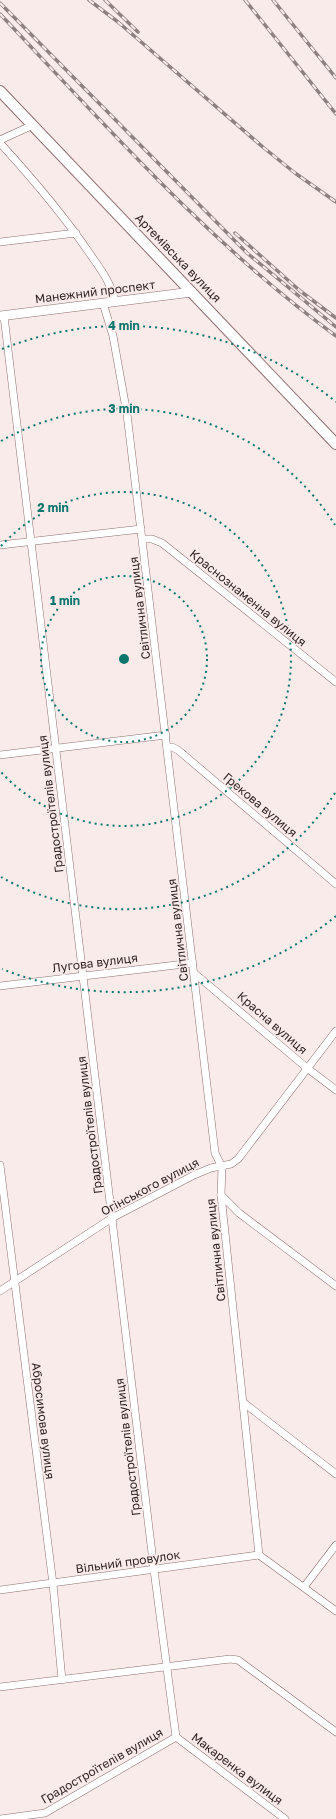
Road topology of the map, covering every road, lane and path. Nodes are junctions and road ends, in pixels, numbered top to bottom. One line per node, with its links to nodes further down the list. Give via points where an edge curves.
1 (0, 91): 2 (main road, Артемівська вулиця)
2 (33, 125): 3 (street); 6 (main road, Артемівська вулиця)
3 (0, 141): 4 (street)
4 (76, 233): 5 (street); 7 (street, via 111,285)
5 (0, 242)
6 (192, 292): 7 (street, Манежний проспект); 10 (main road, Артемівська вулиця)
7 (115, 302): 8 (street, Манежний проспект)
8 (103, 303): 9 (street, Манежний проспект); 11 (street, Світлична вулиця, via 113,336 127,414)
9 (2, 316): 13 (street, Градостроїтелiв вулиця)
10 (336, 444)
11 (141, 529): 12 (street, Світлична вулиця); 13 (street)
12 (143, 539): 15 (street, Краснознаменна вулиця, via 162,543); 16 (street, Світлична вулиця)
13 (31, 541): 14 (street); 18 (street, Градостроїтелiв вулиця)
14 (0, 545)
15 (336, 682)
16 (166, 735): 17 (street, Світлична вулиця); 18 (street)
17 (167, 747): 20 (street, Грекова вулиця, via 178,750); 21 (street, Світлична вулиця)
18 (56, 748): 19 (street); 23 (street, Градостроїтелiв вулиця)
19 (0, 755)
20 (336, 884)
21 (193, 963): 22 (street, Світлична вулиця); 23 (street, Лугова вулиця)
22 (194, 973): 26 (street, Красна вулиця); 29 (street, Світлична вулиця, via 215,1153)
23 (83, 976): 24 (street, Лугова вулиця); 31 (street, Градостроїтелiв вулиця)
24 (0, 986)
25 (336, 1030): 26 (street, Огінського вулиця)
26 (307, 1068): 27 (street, Красна вулиця); 29 (street, Огінського вулиця, via 238,1159)
27 (336, 1090)
28 (0, 1165): 32 (street, Абросимова вулиця)
29 (222, 1167): 30 (street, Світлична вулиця); 31 (street, Огінського вулиця, via 211,1168 194,1175)
30 (221, 1196): 33 (street, via 239,1213); 35 (street, Світлична вулиця)
31 (112, 1218): 32 (street, Огінського вулиця); 39 (street, Градостроїтелiв вулиця)
32 (15, 1282): 34 (street, Огінського вулиця); 40 (street, Абросимова вулиця)
33 (336, 1286)
34 (0, 1290)
35 (244, 1403): 36 (street); 38 (street, Світлична вулиця)
36 (336, 1474)
37 (336, 1545): 41 (street)
38 (259, 1555): 39 (street, Вільний провулок); 41 (street)
39 (154, 1570): 40 (street, Вільний провулок); 44 (street, Градостроїтелiв вулиця)
40 (52, 1584): 42 (street, Вільний провулок); 45 (street, Абросимова вулиця)
41 (304, 1587): 43 (street)
42 (0, 1590)
43 (336, 1611)
44 (167, 1668): 45 (street); 47 (street, via 238,1660); 48 (street, Градостроїтелiв вулиця)
45 (62, 1680): 46 (street)
46 (0, 1687)
47 (336, 1732)
48 (176, 1736): 49 (street, Градостроїтелiв вулиця, via 45,1813); 50 (street, Макаренка вулиця)
49 (0, 1819)
50 (285, 1819)

